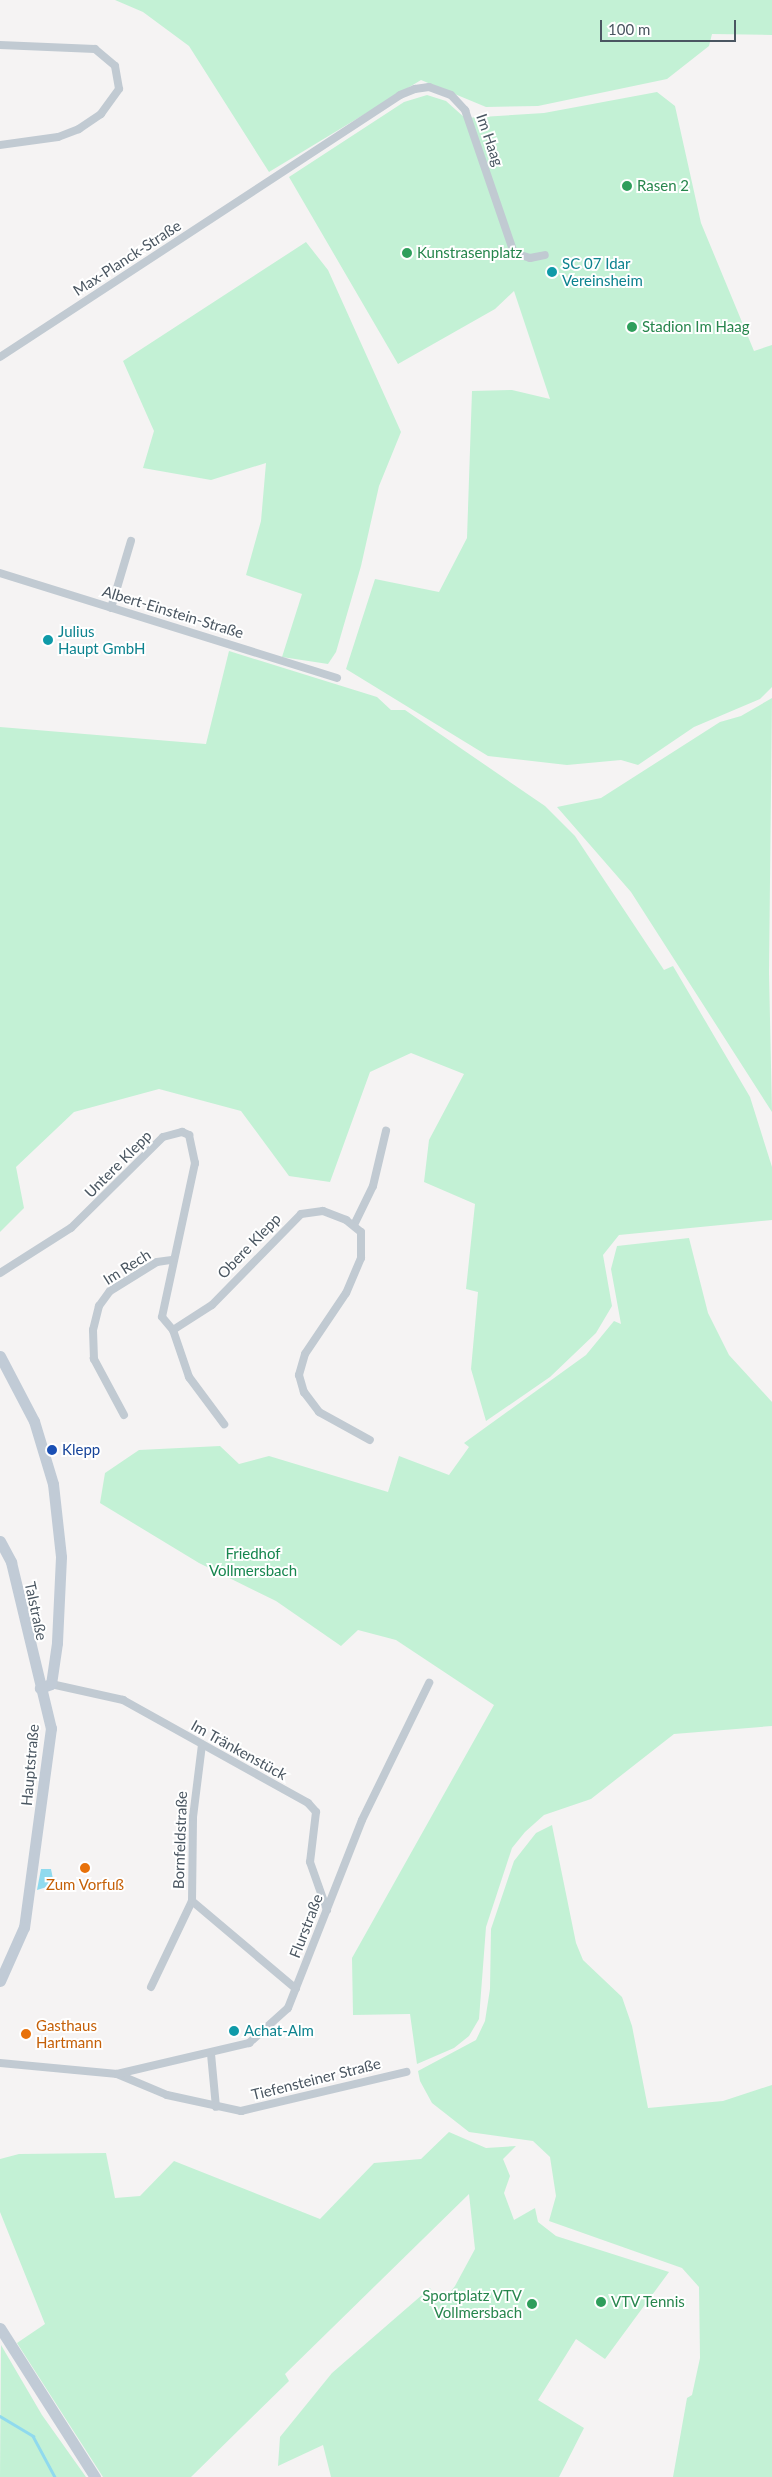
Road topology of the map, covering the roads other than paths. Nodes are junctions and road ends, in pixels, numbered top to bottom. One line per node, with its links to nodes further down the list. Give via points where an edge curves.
1 (0, 44): 2 (street, via 71,45 107,56 115,66 119,89 101,114 58,137)
2 (0, 145)
3 (269, 181): 4 (street, Im Haag, via 400,95 430,87 451,95 465,110 514,253 530,258); 5 (street, Max-Planck-Straße)
4 (545, 255)
5 (0, 358)
6 (131, 541): 8 (street)
7 (0, 573): 8 (street, Albert-Einstein-Straße)
8 (111, 608): 9 (street, Albert-Einstein-Straße)
9 (337, 678)
10 (386, 1131): 11 (street, via 373,1186)
11 (354, 1225): 14 (street, Obere Klepp, via 323,1212 301,1214 212,1305); 18 (street, via 361,1232 361,1258 330,1320 305,1354 299,1375 319,1412)
12 (172, 1260): 13 (street, Untere Klepp, via 195,1163 193,1142 182,1132 163,1137 71,1228); 14 (street, Untere Klepp, via 162,1317); 16 (street, Im Rech, via 157,1262 110,1291 99,1306 93,1330 94,1359)
13 (0, 1273)
14 (174, 1330): 17 (street, via 189,1376)
15 (0, 1356): 21 (main road, Hauptstraße, via 34,1421 53,1484 61,1557)
16 (124, 1415)
17 (224, 1424)
18 (370, 1440)
19 (0, 1541): 21 (main road, Talstraße, via 11,1562)
20 (429, 1683): 24 (street, Flurstraße, via 362,1820)
21 (46, 1686): 22 (street, Im Tränkenstück, via 123,1700); 25 (main road, Hauptstraße, via 51,1728 36,1855 24,1927)
22 (202, 1745): 23 (street, Bornfeldstraße, via 192,1817); 24 (street, Im Tränkenstück, via 308,1803 316,1812 310,1862)
23 (192, 1901): 26 (street, Bornfeldstraße); 27 (street)
24 (327, 1910): 27 (street, Flurstraße)
25 (0, 1981)
26 (151, 1987)
27 (296, 1989): 28 (street, Flurstraße, via 274,2025 249,2042)
28 (211, 2054): 31 (street, Flurstraße); 32 (street)
29 (0, 2063): 31 (street, Tiefensteiner Straße)
30 (406, 2072): 32 (street, Tiefensteiner Straße, via 262,2109)
31 (117, 2074): 32 (street, Tiefensteiner Straße, via 167,2095)
32 (216, 2107)
33 (0, 2328): 34 (main road)
34 (96, 2477)

